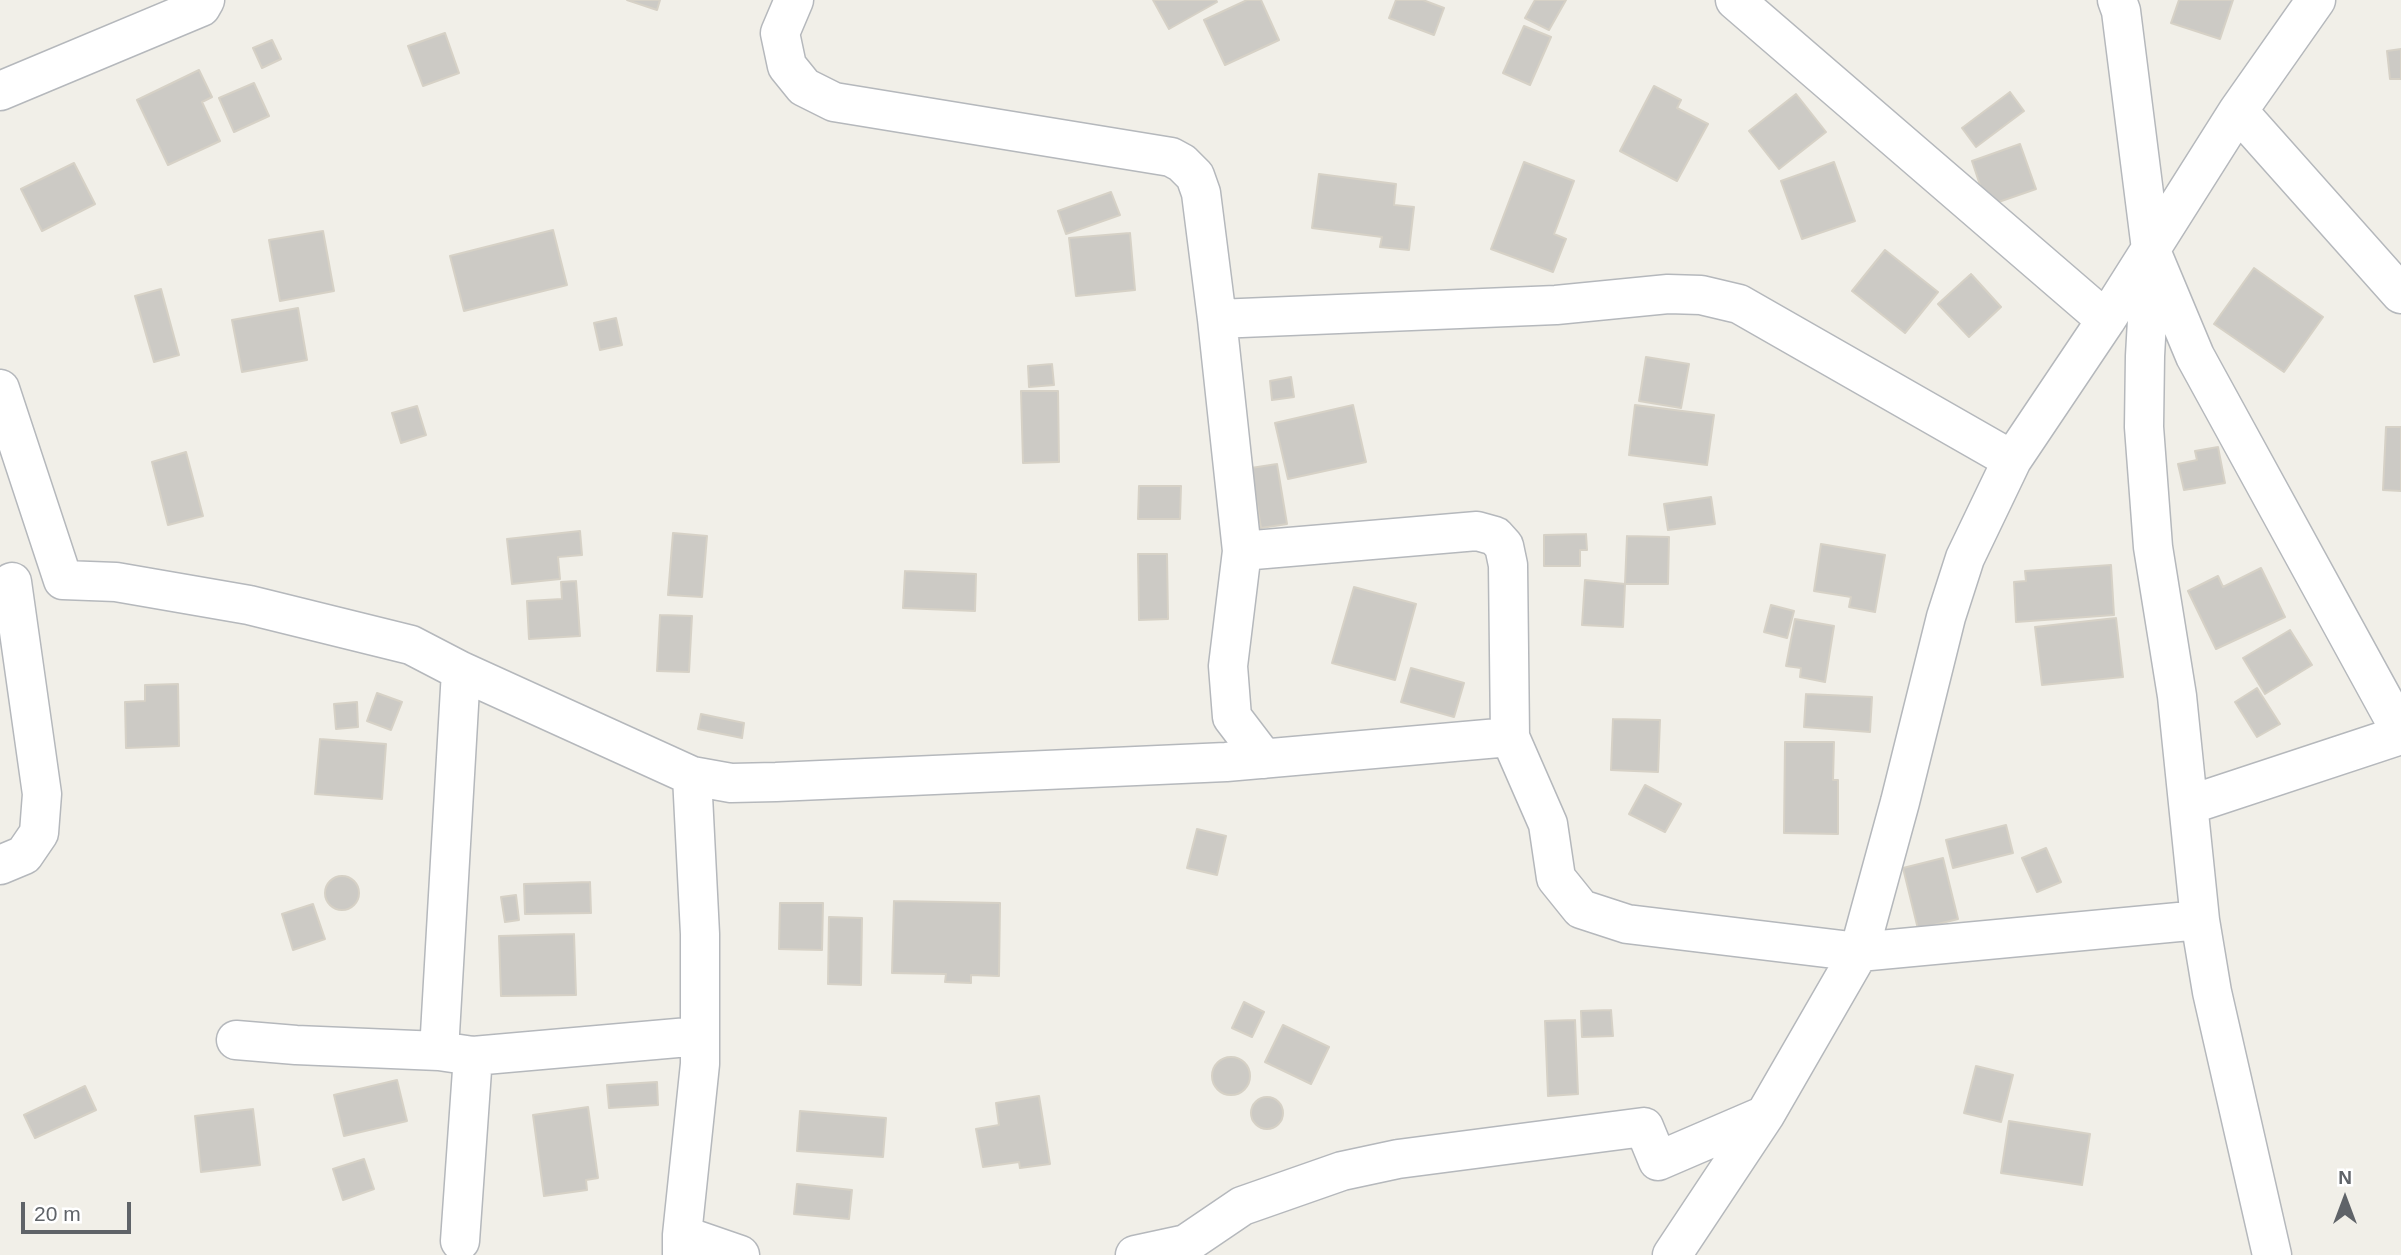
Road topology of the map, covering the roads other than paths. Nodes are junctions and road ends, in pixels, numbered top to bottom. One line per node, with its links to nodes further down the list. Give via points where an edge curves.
1 (205, 0): 6 (street, via 201,7)
2 (794, 0): 10 (street, via 779,33 787,66 804,87 834,102 1171,157 1182,163 1195,176 1201,193)
3 (1735, 0): 11 (street)
4 (2117, 0): 8 (street)
5 (2316, 0): 7 (street)
6 (0, 92)
7 (2238, 111): 8 (street); 9 (street)
8 (2151, 249): 11 (street); 18 (street, via 2195,356); 22 (street, via 2145,440 2153,547)
9 (2401, 294)
10 (1217, 319): 13 (street, via 1556,306 1701,295 1739,304); 14 (street)
11 (2106, 320): 13 (street)
12 (0, 389): 15 (street)
13 (2012, 460): 25 (street, via 1965,558 1945,617)
14 (1242, 551): 19 (street, via 1477,531 1495,536 1504,546 1507,565); 20 (street, via 1228,666 1231,717)
15 (63, 580): 16 (street); 17 (street, via 116,582 249,605 411,645)
16 (6, 585): 23 (street, via 41,794 39,833 24,855)
17 (461, 671): 21 (street); 28 (street)
18 (2401, 734): 22 (street)
19 (1510, 737): 20 (street); 25 (street, via 1548,824 1556,877 1581,909 1626,924)
20 (1264, 759): 21 (street, via 776,782 732,783)
21 (692, 776): 26 (street)
22 (2189, 805): 24 (street)
23 (0, 864)
24 (2200, 920): 25 (street); 36 (street)
25 (1859, 952): 29 (street)
26 (700, 1036): 28 (street); 31 (street)
27 (236, 1040): 28 (street)
28 (456, 1054): 30 (street)
29 (1765, 1115): 32 (street, via 1658,1161 1644,1127 1398,1159 1342,1171 1242,1206); 35 (street)
30 (460, 1241)
31 (682, 1245): 33 (street)
32 (1179, 1249): 34 (street)
33 (740, 1255)
34 (1135, 1255)
35 (1672, 1255)
36 (2272, 1255)

